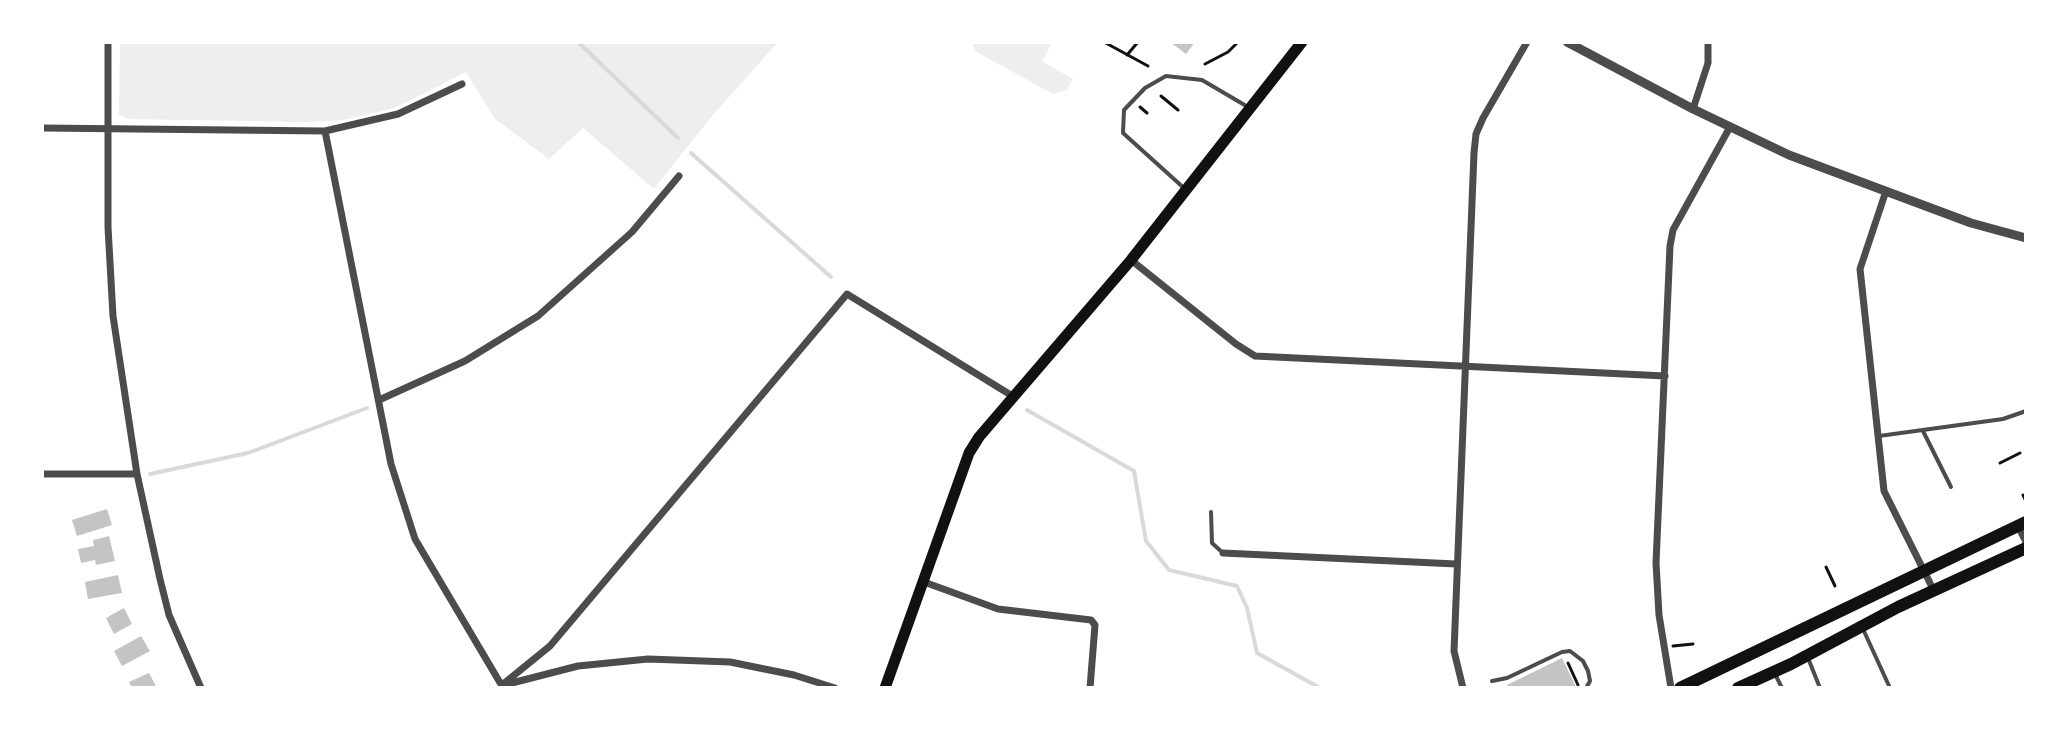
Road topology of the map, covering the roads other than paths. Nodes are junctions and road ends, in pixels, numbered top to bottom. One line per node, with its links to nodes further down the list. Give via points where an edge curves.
1 (108, 42): 11 (street)
2 (1302, 42): 7 (main road)
3 (1527, 42): 18 (street, via 1476,134)
4 (1567, 42): 8 (street)
5 (1708, 42): 8 (street, via 1708,63)
6 (462, 84): 12 (street, via 398,114)
7 (1250, 108): 14 (main road); 14 (lane, via 1202,80 1166,76 1124,110 1123,133)
8 (1693, 109): 9 (street)
9 (1730, 127): 15 (street); 19 (street, via 1673,230)
10 (42, 128): 11 (street)
11 (107, 128): 12 (street); 26 (street, via 113,316)
12 (325, 131): 21 (street)
13 (679, 176): 21 (street, via 632,232 538,316 465,361)
14 (1185, 189): 17 (main road)
15 (1885, 194): 16 (street); 24 (street, via 1860,269)
16 (2026, 238)
17 (1131, 260): 18 (street, via 1255,356); 20 (main road)
18 (1464, 365): 19 (street); 32 (street)
19 (1665, 376): 47 (street, via 1656,563)
20 (1014, 397): 34 (main road, via 969,453); 40 (street, via 847,294 550,646)
21 (379, 400): 40 (street, via 391,464 415,539)
22 (2026, 411): 23 (lane)
23 (1923, 431): 24 (lane); 27 (lane)
24 (1877, 436): 33 (street, via 1884,491)
25 (42, 474): 26 (street)
26 (137, 474): 41 (street, via 169,615)
27 (1951, 487)
28 (1211, 512): 31 (lane, via 1212,543)
29 (2022, 524): 30 (street); 33 (highway)
30 (2026, 545): 35 (highway)
31 (1223, 553): 32 (street)
32 (1456, 564): 45 (street, via 1454,651)
33 (1923, 570): 35 (street); 48 (highway)
34 (924, 582): 43 (main road); 44 (street, via 998,609 1091,620 1095,625)
35 (1934, 591): 36 (highway)
36 (1862, 626): 37 (highway); 52 (lane)
37 (1808, 656): 38 (highway); 51 (lane)
38 (1775, 672): 49 (highway); 50 (lane)
39 (1492, 681): 46 (lane, via 1570,651 1588,671)
40 (502, 687): 42 (street, via 578,666 648,659 730,662)
41 (201, 688)
42 (835, 688)
43 (885, 688)
44 (1090, 688)
45 (1463, 688)
46 (1586, 688)
47 (1671, 688)
48 (1680, 688)
49 (1738, 688)
50 (1782, 688)
51 (1820, 688)
52 (1890, 688)

